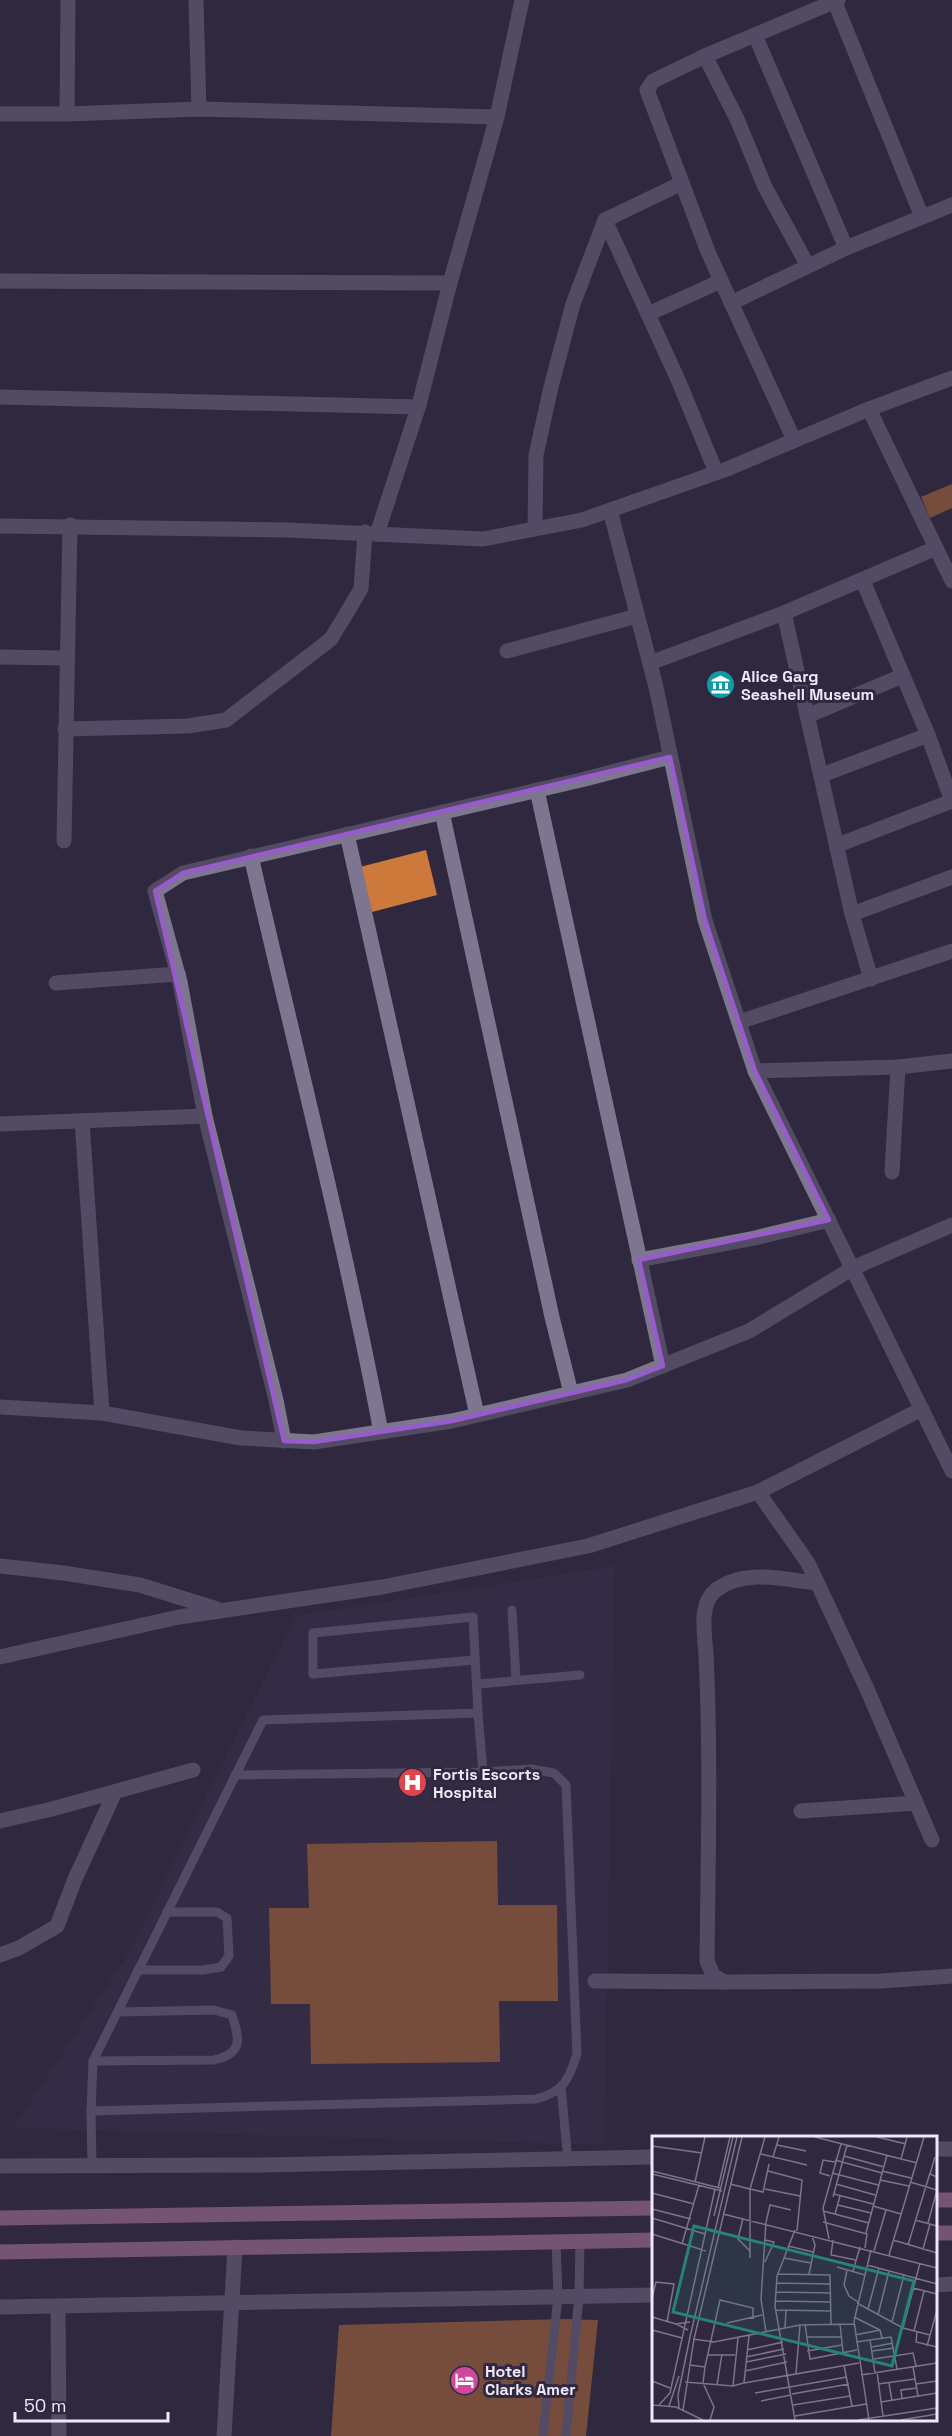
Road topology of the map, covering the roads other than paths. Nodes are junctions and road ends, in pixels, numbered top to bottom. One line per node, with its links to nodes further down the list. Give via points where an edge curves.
1 (68, 0): 9 (street)
2 (196, 0): 7 (street)
3 (522, 0): 10 (street)
4 (836, 0): 5 (street); 13 (street)
5 (755, 35): 6 (street); 15 (street)
6 (705, 56): 11 (street, via 653,81 647,90); 16 (street, via 765,187)
7 (199, 109): 9 (street); 10 (street)
8 (0, 114): 9 (street)
9 (67, 114)
10 (497, 117): 19 (street)
11 (682, 183): 14 (street); 18 (street)
12 (952, 205): 13 (street)
13 (922, 217): 15 (street)
14 (605, 220): 21 (street); 31 (street, via 573,304 551,387 536,455)
15 (846, 248): 16 (street)
16 (808, 266): 20 (street)
17 (0, 281): 19 (street)
18 (721, 281): 20 (street); 21 (street)
19 (450, 283): 24 (street)
20 (730, 303): 26 (street)
21 (648, 314): 27 (street)
22 (952, 378): 25 (street)
23 (0, 396): 24 (street)
24 (417, 407): 32 (street)
25 (869, 409): 26 (street); 33 (street)
26 (794, 440): 27 (street)
27 (716, 472): 28 (street)
28 (610, 510): 31 (street); 37 (street)
29 (70, 525): 30 (street); 32 (street); 40 (street)
30 (0, 526)
31 (535, 529): 32 (street, via 483,538)
32 (371, 533): 44 (street, via 361,589 331,639 226,720 188,726)
33 (936, 549): 34 (street); 35 (street)
34 (863, 581): 36 (street); 42 (street)
35 (952, 581)
36 (784, 613): 41 (street); 43 (street)
37 (637, 616): 38 (street); 41 (street)
38 (507, 651)
39 (0, 657): 40 (street)
40 (66, 658): 44 (street)
41 (650, 663): 46 (street)
42 (902, 675): 43 (street); 45 (street)
43 (807, 716): 47 (street)
44 (65, 729): 52 (street)
45 (928, 735): 47 (street); 49 (street)
46 (670, 757): 48 (street); 61 (street, via 705,920)
47 (822, 776): 53 (street)
48 (537, 790): 50 (street); 71 (street)
49 (952, 801): 53 (street)
50 (442, 812): 51 (street); 74 (street)
51 (346, 834): 54 (street); 78 (street)
52 (64, 841)
53 (838, 845): 56 (street)
54 (251, 856): 58 (street, via 183,873 155,891); 79 (street, via 339,1228)
55 (952, 877): 56 (street)
56 (852, 914): 59 (street)
57 (952, 951): 59 (street)
58 (178, 975): 60 (street); 65 (street)
59 (871, 979): 61 (street)
60 (56, 983)
61 (739, 1022): 64 (street)
62 (952, 1061): 63 (street)
63 (898, 1067): 64 (street); 68 (street)
64 (755, 1071): 69 (street)
65 (205, 1116): 66 (street); 80 (street)
66 (82, 1121): 67 (street); 77 (street)
67 (0, 1124)
68 (892, 1172)
69 (830, 1220): 71 (street); 72 (street)
70 (952, 1225): 72 (street)
71 (639, 1260): 73 (street)
72 (853, 1268): 73 (street, via 749,1331); 76 (street)
73 (663, 1366): 74 (street, via 627,1380)
74 (571, 1393): 78 (street)
75 (0, 1407): 77 (street)
76 (922, 1409): 81 (street); 82 (street)
77 (102, 1413): 80 (street, via 241,1438)
78 (477, 1415): 79 (street)
79 (381, 1432): 80 (street, via 314,1442)
80 (284, 1441)
81 (952, 1471)
82 (758, 1492): 84 (street, via 808,1563); 86 (street, via 588,1546 382,1587)
83 (0, 1566): 86 (street, via 140,1585)
84 (817, 1583): 97 (street); 106 (street, via 751,1576 714,1590 704,1609 708,1690 707,1961 713,1975)
85 (512, 1610): 90 (lane)
86 (223, 1611): 87 (street, via 179,1617)
87 (0, 1657)
88 (475, 1660): 88 (lane, via 473,1617 314,1634 313,1674); 91 (lane)
89 (580, 1675): 90 (lane)
90 (516, 1680): 91 (lane)
91 (478, 1684): 92 (lane)
92 (478, 1713): 94 (lane); 95 (lane, via 263,1720)
93 (193, 1770): 96 (street)
94 (483, 1772): 95 (lane); 109 (lane, via 531,1769 554,1773 566,1785 577,2054 571,2074)
95 (235, 1775): 101 (lane)
96 (115, 1792): 99 (street); 102 (street, via 57,1926)
97 (916, 1803): 98 (street); 100 (street)
98 (801, 1811)
99 (0, 1821)
100 (932, 1840)
101 (167, 1912): 103 (lane); 103 (lane, via 217,1912 227,1918 229,1956 221,1967 203,1970)
102 (0, 1955)
103 (138, 1970): 107 (lane)
104 (952, 1976): 106 (street, via 881,1981)
105 (595, 1981): 106 (street)
106 (724, 1982)
107 (118, 2012): 108 (lane); 108 (lane, via 214,2010 232,2015 237,2046 229,2056 214,2060)
108 (93, 2061): 110 (lane)
109 (561, 2087): 110 (lane, via 550,2096 537,2099); 112 (lane)
110 (91, 2111): 113 (lane)
111 (652, 2157): 112 (street)
112 (568, 2161): 113 (street)
113 (92, 2164): 114 (street)
114 (0, 2166)
115 (652, 2208): 116 (main road)
116 (0, 2218)
117 (652, 2240): 118 (main road)
118 (580, 2241): 119 (main road); 125 (lane)
119 (556, 2242): 120 (main road); 126 (lane)
120 (235, 2247): 121 (main road); 127 (street)
121 (0, 2252)
122 (952, 2284): 123 (street)
123 (937, 2285)
124 (652, 2295): 125 (street)
125 (579, 2296): 126 (street); 133 (lane)
126 (558, 2297): 127 (street); 132 (lane)
127 (232, 2304): 128 (street); 131 (street)
128 (58, 2306): 129 (street); 130 (street)
129 (0, 2307)
130 (59, 2436)
131 (224, 2436)
132 (543, 2436)
133 (566, 2436)

